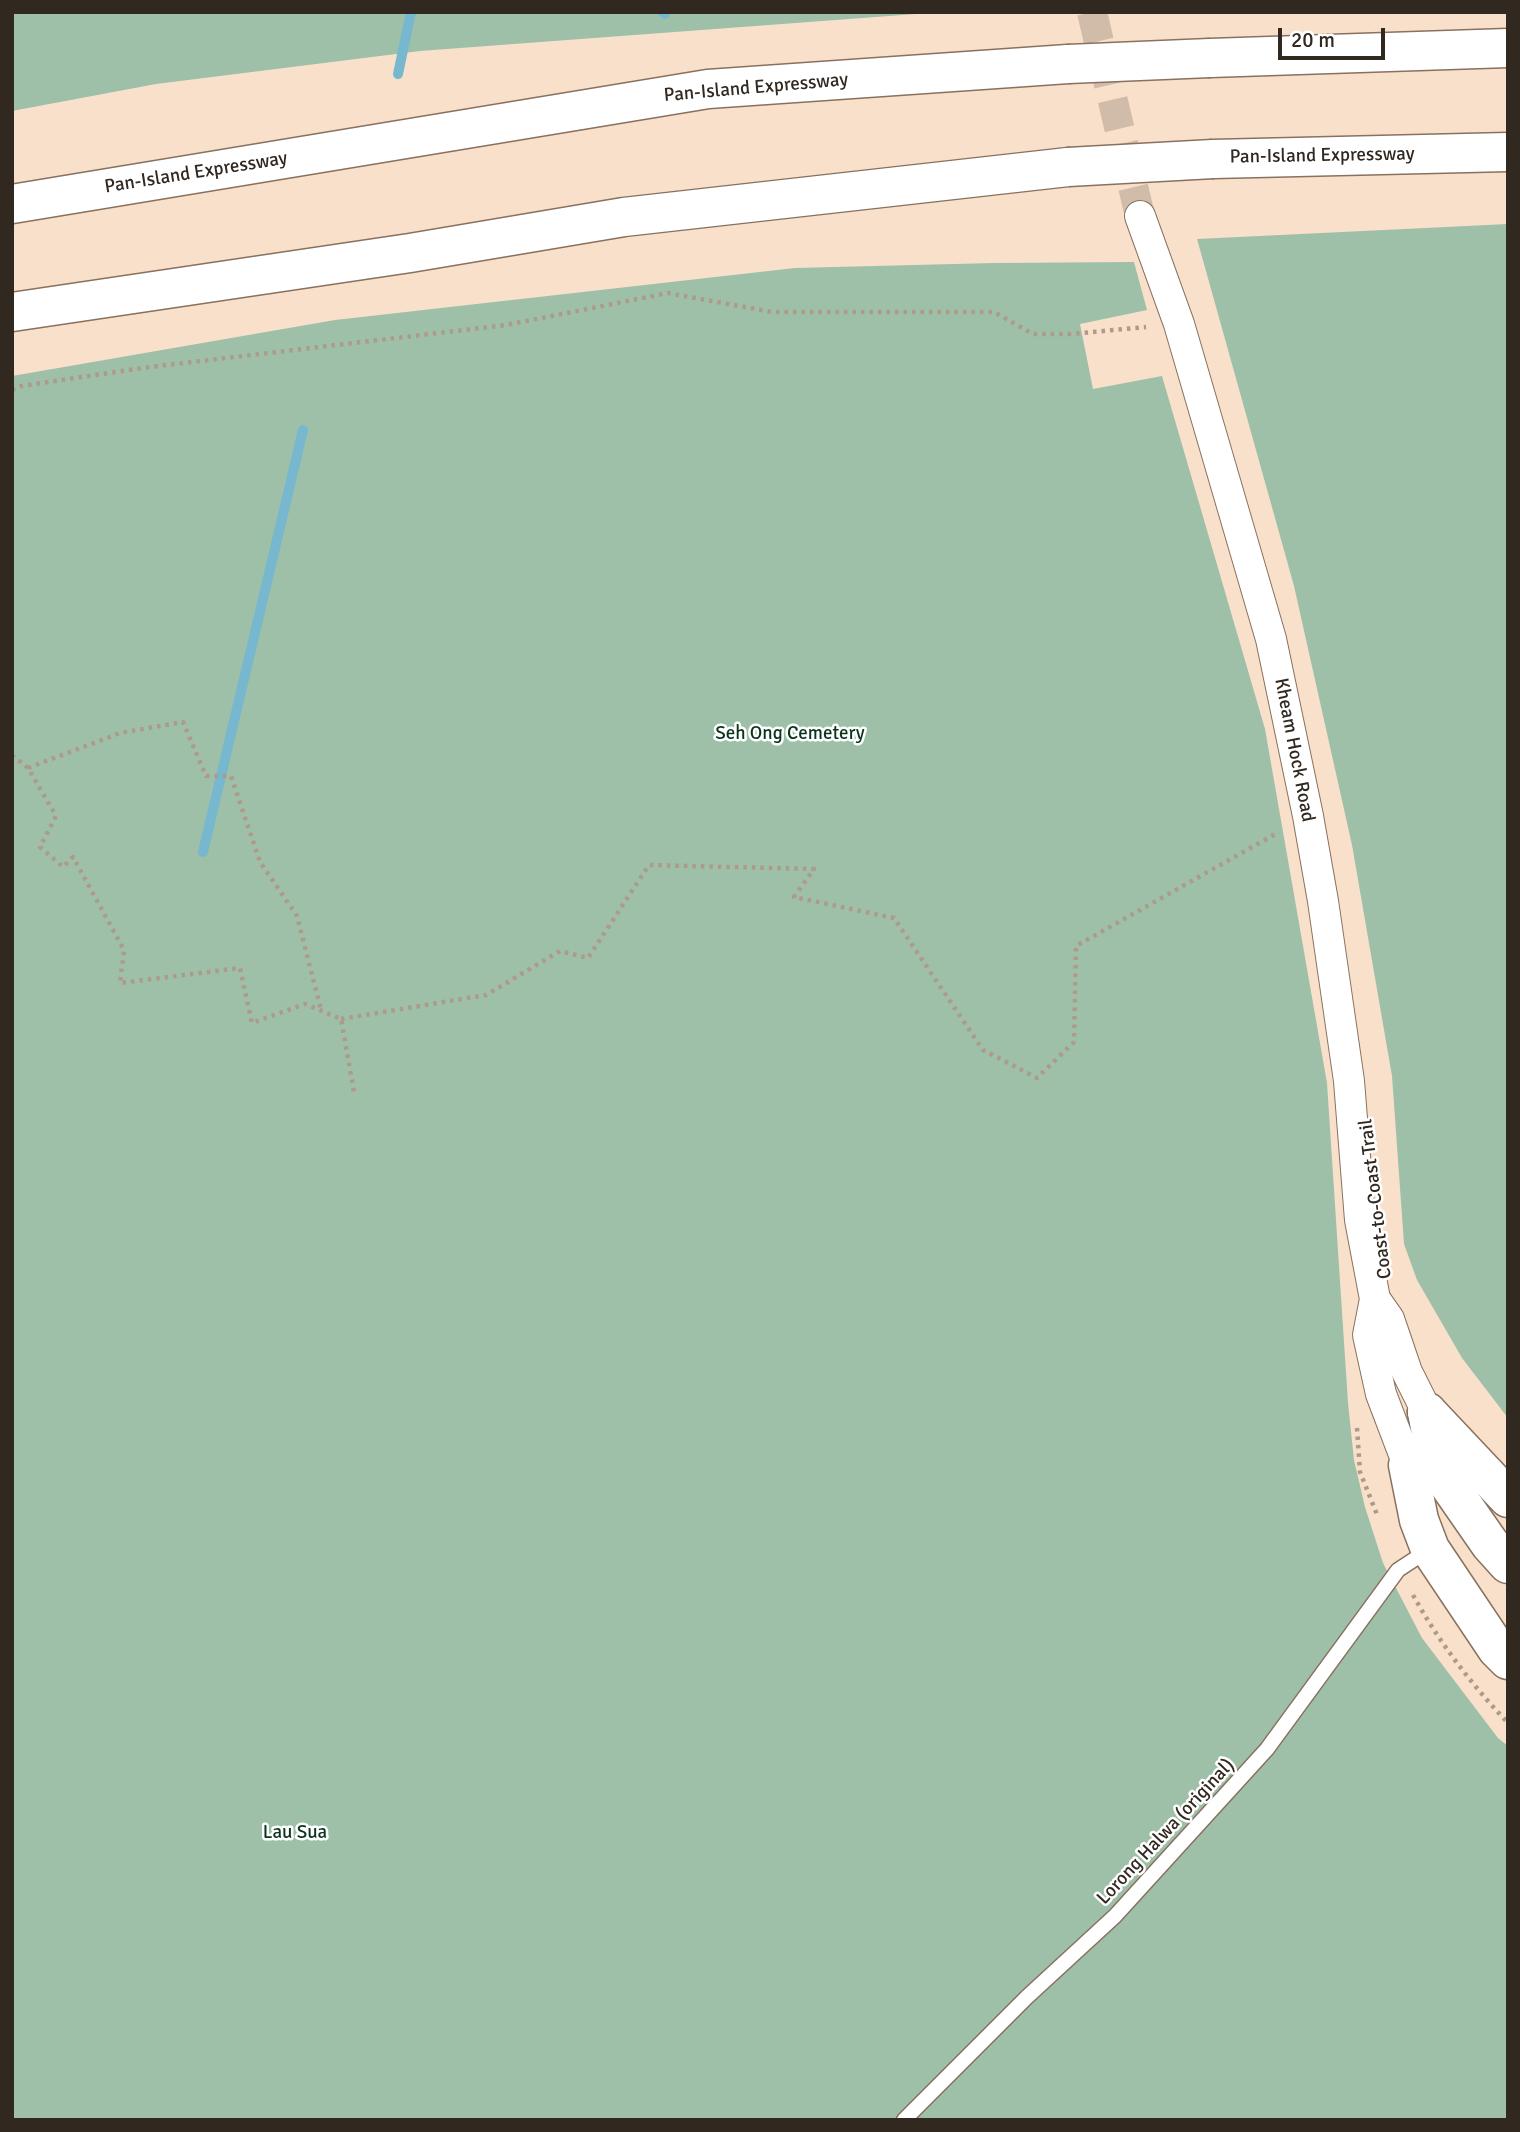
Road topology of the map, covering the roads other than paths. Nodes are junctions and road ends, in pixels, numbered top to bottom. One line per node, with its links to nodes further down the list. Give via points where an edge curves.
1 (1508, 48): 3 (main road, Pan-Island Expressway, bridge, via 1068,64 708,89)
2 (1508, 152): 5 (main road, Pan-Island Expressway, bridge, via 1068,167 624,217)
3 (12, 204)
4 (1140, 216): 6 (street, Kheam Hock Road, via 1179,324 1271,639 1323,901 1349,1081 1360,1220)
5 (12, 312)
6 (1375, 1299): 7 (street, Kheam Hock Road, via 1389,1318 1407,1372); 8 (street, Kheam Hock Road, via 1368,1335 1381,1394)
7 (1427, 1412): 9 (main road); 11 (main road, via 1438,1469)
8 (1408, 1465): 10 (main road); 12 (main road)
9 (1508, 1497)
10 (1430, 1549): 13 (main road); 14 (lane, Lorong Halwa (original), via 1398,1570 1267,1749 1115,1916)
11 (1508, 1564)
12 (1508, 1593)
13 (1508, 1660)
14 (904, 2120)

